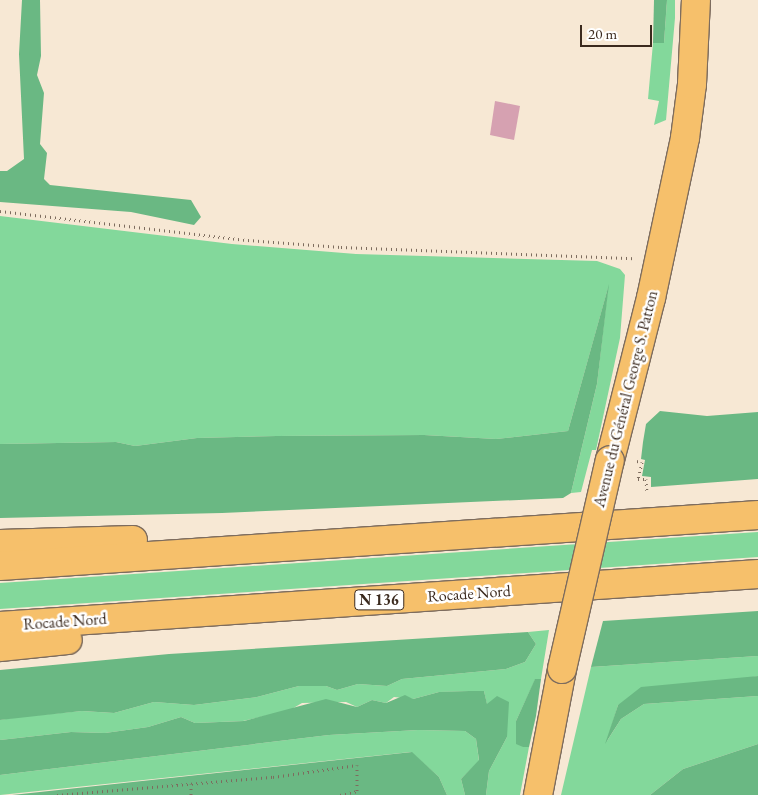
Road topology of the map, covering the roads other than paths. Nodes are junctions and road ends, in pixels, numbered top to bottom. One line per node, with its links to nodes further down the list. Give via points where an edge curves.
1 (696, 0): 10 (main road, Avenue du Général George S. Patton, bridge, via 690,112 623,460 562,669)
2 (758, 515): 3 (main road)
3 (502, 533): 4 (main road); 5 (main road)
4 (0, 544)
5 (0, 566)
6 (758, 574): 7 (main road, Rocade Nord / N 136)
7 (643, 582): 8 (main road, Rocade Nord / N 136); 9 (main road)
8 (0, 626)
9 (0, 647)
10 (538, 795)

